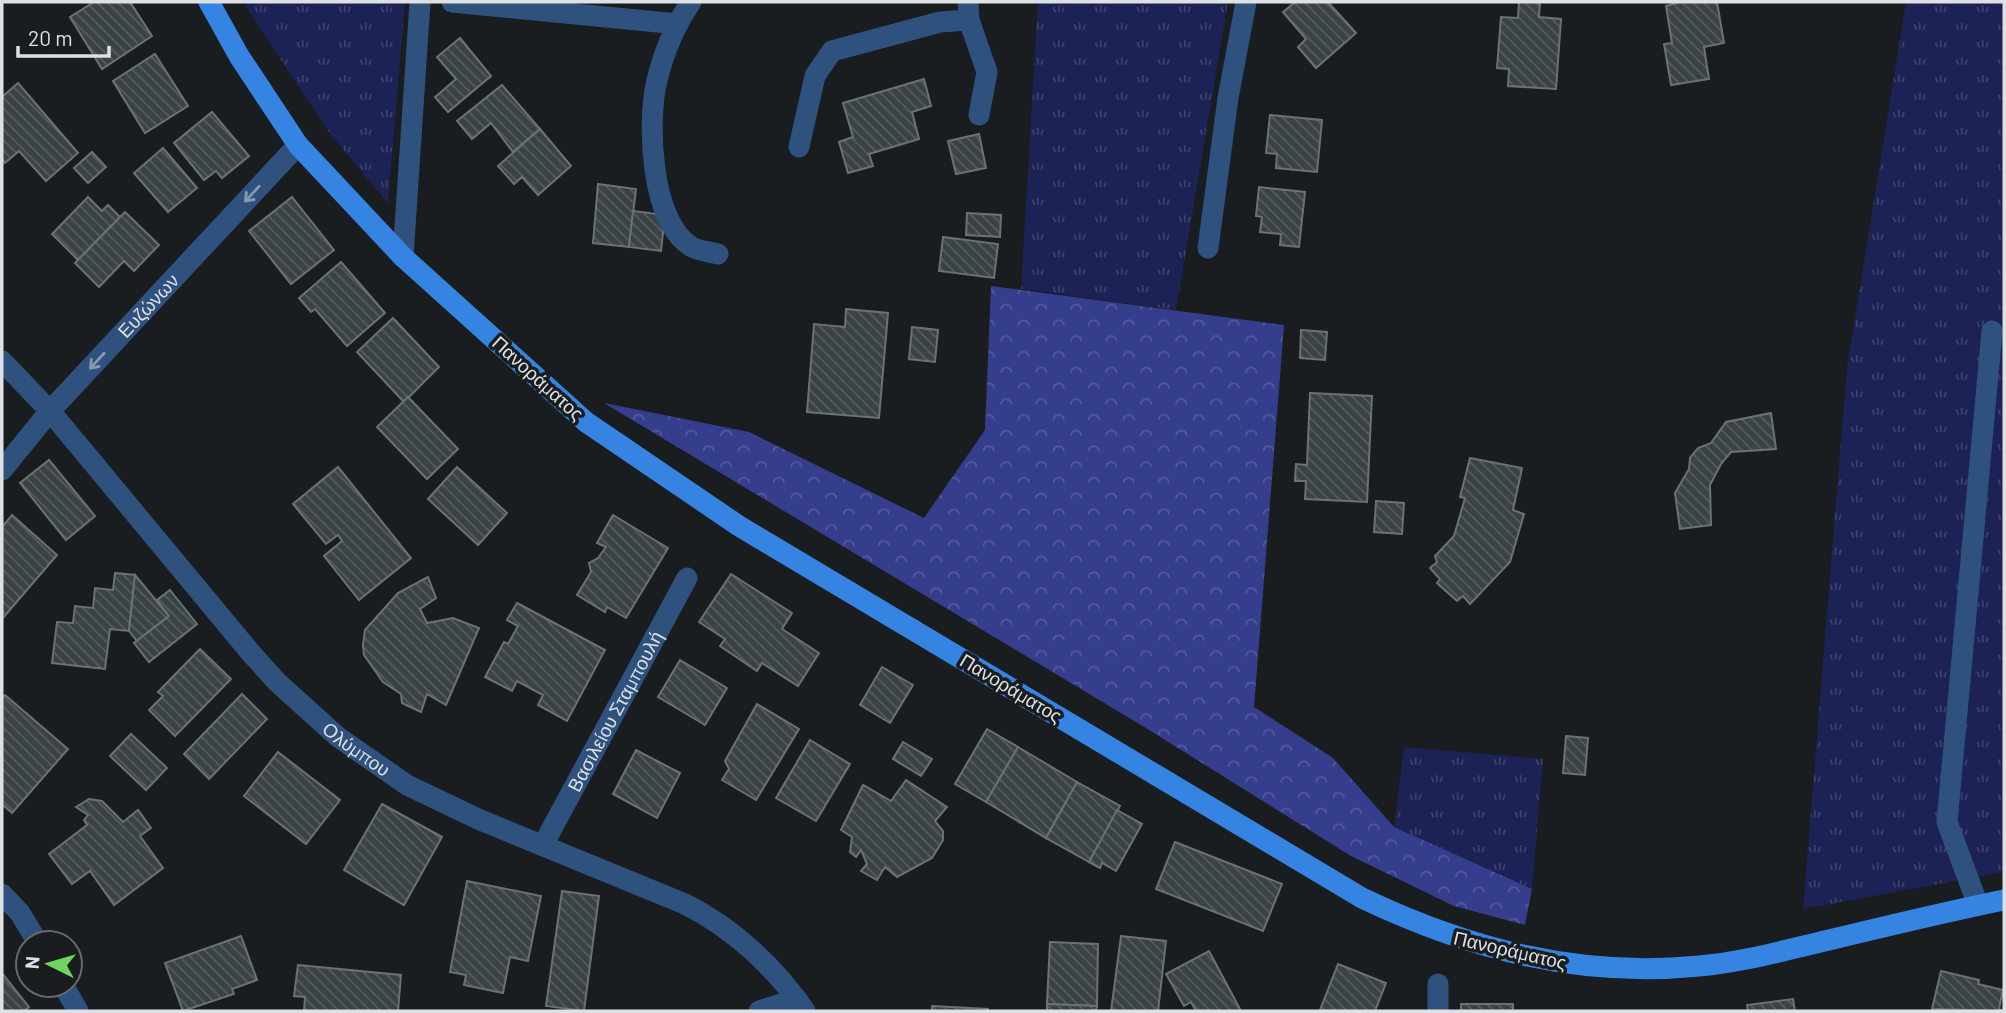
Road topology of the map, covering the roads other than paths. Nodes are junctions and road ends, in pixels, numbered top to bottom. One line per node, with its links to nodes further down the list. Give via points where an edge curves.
1 (209, 2): 9 (main road, Πανοράματος)
2 (420, 2): 13 (street)
3 (452, 2): 7 (street)
4 (691, 2): 7 (street)
5 (1246, 2): 11 (street)
6 (969, 11): 8 (street, via 987,72); 10 (street, via 832,51 816,76)
7 (678, 24): 12 (street, via 656,83 658,188 669,223 691,246)
8 (979, 115)
9 (298, 145): 13 (main road, Πανοράματος); 16 (street, Ευζώνων, one-way to 16)
10 (799, 147)
11 (1208, 248)
12 (718, 254)
13 (404, 257): 22 (main road, Πανοράματος, via 586,422 739,526 1300,863 1433,930 1493,950 1557,963 1667,968 1765,955)
14 (1992, 331): 22 (street, via 1947,822)
15 (2, 361): 16 (street, Ολύμπου)
16 (50, 411): 17 (street, Ευζώνων); 19 (street, Ολύμπου, via 250,652 338,737 384,772 429,797)
17 (2, 470)
18 (687, 578): 19 (street, Βασιλείου Σταμπουλή)
19 (543, 845): 25 (street, Ολύμπου, via 713,919 755,954)
20 (2, 894): 23 (street)
21 (2004, 900): 22 (main road, Πανοράματος)
22 (1978, 905)
23 (30, 929)
24 (1438, 984): 27 (street)
25 (801, 1005): 26 (street)
26 (759, 1011)
27 (1438, 1011)

